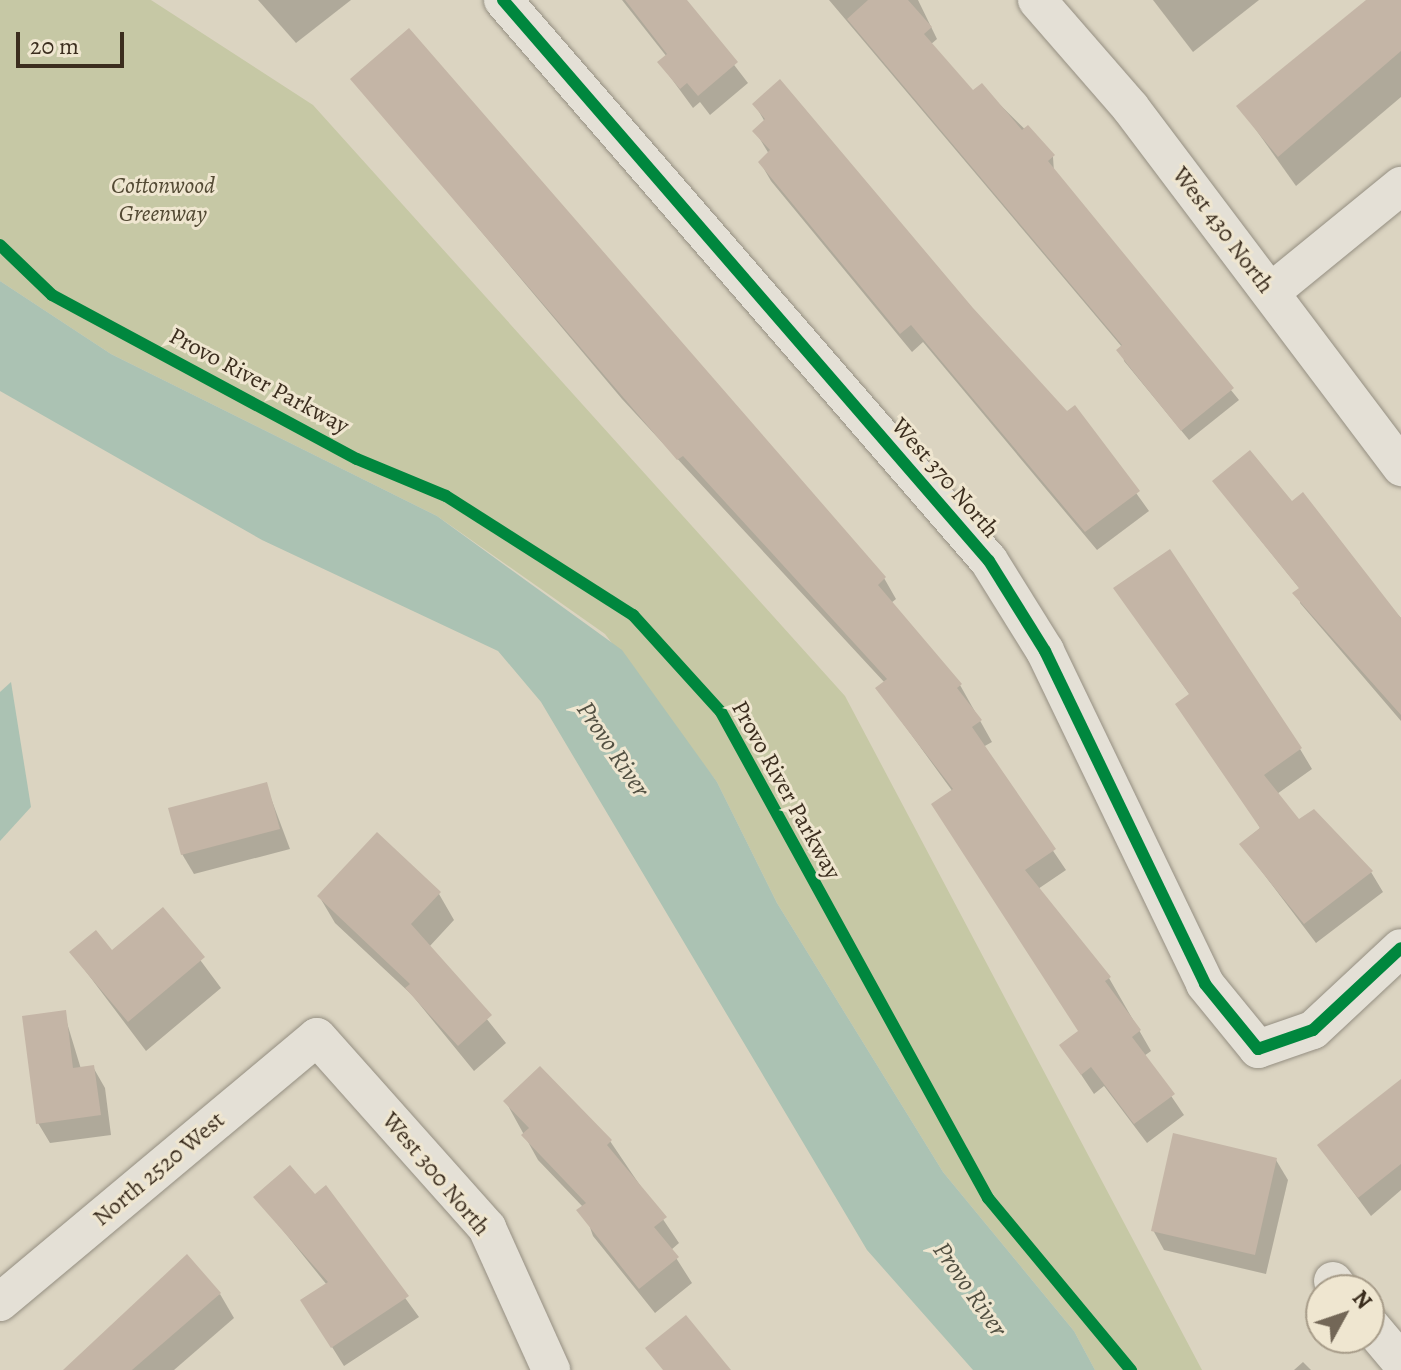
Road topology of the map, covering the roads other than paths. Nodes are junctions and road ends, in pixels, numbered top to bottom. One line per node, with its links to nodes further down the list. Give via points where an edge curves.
1 (503, 0): 6 (street, West 370 North, via 989,561 1045,651 1205,984 1258,1049 1313,1030)
2 (1037, 0): 4 (street, West 430 North, via 1130,107)
3 (1401, 186): 4 (street)
4 (1271, 292): 5 (street, West 430 North)
5 (1401, 467)
6 (1401, 948)
7 (317, 1037): 8 (street, North 2520 West); 11 (street, West 300 North, via 487,1228)
8 (0, 1302)
9 (1385, 1343): 10 (street)
10 (1401, 1362)
11 (551, 1370)

